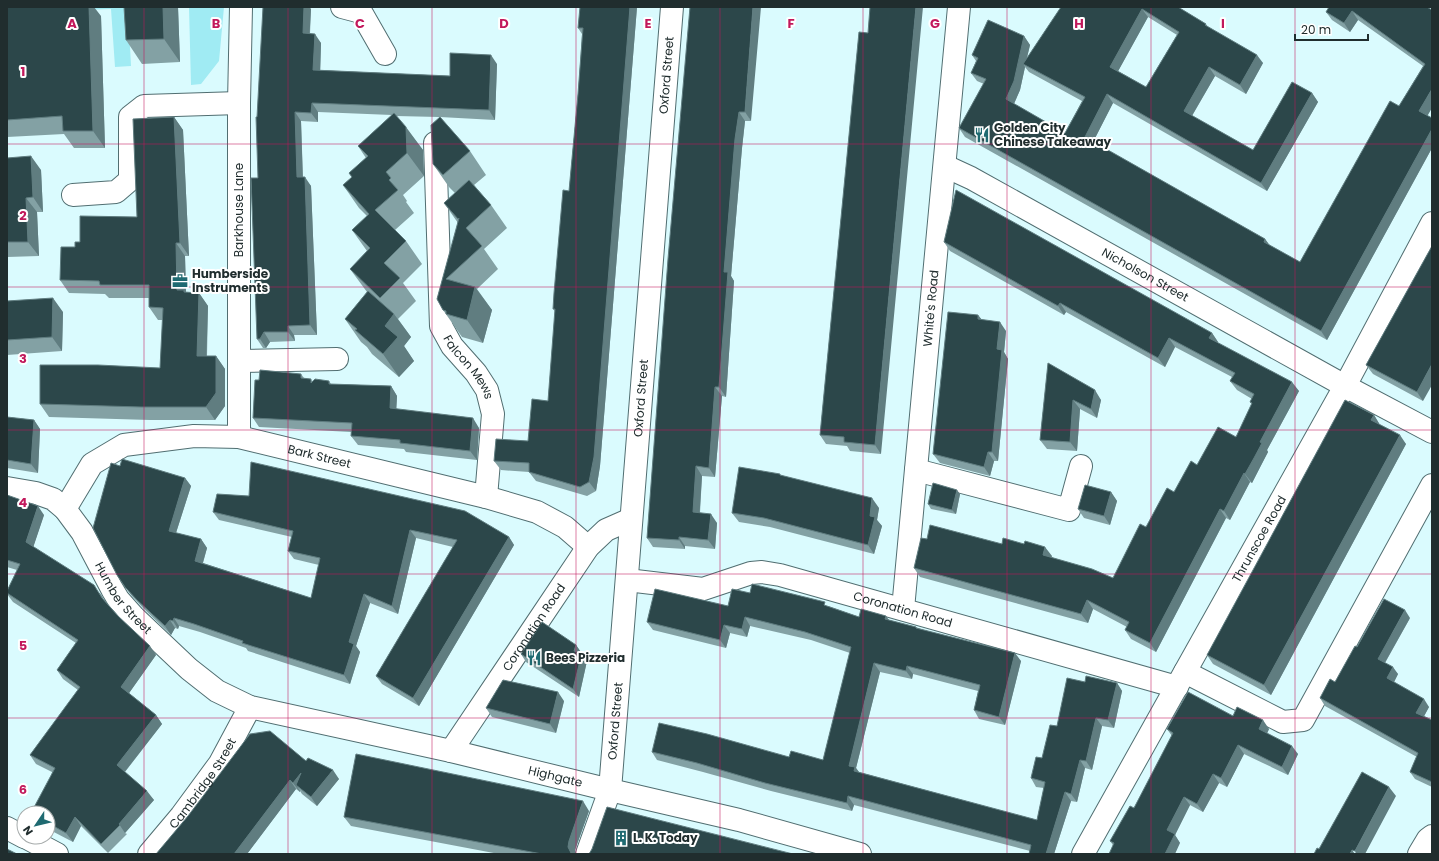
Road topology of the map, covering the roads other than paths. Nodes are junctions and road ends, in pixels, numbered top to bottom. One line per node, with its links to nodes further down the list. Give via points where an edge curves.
1 (241, 7): 6 (street, Barkhouse Lane)
2 (342, 7): 5 (street, via 361,12)
3 (672, 7): 22 (street, Oxford Street)
4 (959, 7): 8 (street, White's Road)
5 (386, 54)
6 (239, 103): 9 (street, via 144,106 130,117 130,180 116,192); 12 (street, Barkhouse Lane)
7 (435, 143): 20 (street, Falcon Mews, via 441,326 452,346 487,390 493,414)
8 (945, 166): 13 (street, Nicholson Street, via 972,178); 17 (street, White's Road)
9 (73, 195)
10 (1432, 223): 13 (street, Thrunscoe Road)
11 (337, 359): 12 (street)
12 (239, 361): 15 (street, Barkhouse Lane)
13 (1345, 386): 14 (street, Nicholson Street); 26 (street, Thrunscoe Road)
14 (1432, 432)
15 (238, 437): 20 (street, Bark Street); 21 (street, Bark Street, via 194,436 124,445 92,464)
16 (1081, 466): 17 (street, via 1069,510)
17 (916, 470): 25 (street, White's Road)
18 (1432, 485): 26 (street, Coronation Road, via 1303,720 1283,722)
19 (7, 488): 21 (street, Humber Street, via 54,499)
20 (486, 496): 23 (street, Bark Street, via 537,512 565,527)
21 (65, 509): 27 (street, Humber Street, via 82,532 112,589 134,617 217,692)
22 (631, 519): 23 (street, Coronation Road, via 606,530); 24 (street, Oxford Street)
23 (588, 547): 28 (street, Coronation Road)
24 (627, 580): 25 (street, Coronation Road, via 704,589 762,572); 29 (street, Oxford Street)
25 (903, 609): 26 (street, Coronation Road)
26 (1181, 679): 38 (street, Thrunscoe Road)
27 (250, 708): 28 (street, Highgate); 35 (street, Cambridge Street, via 220,763)
28 (451, 751): 29 (street, Highgate)
29 (610, 790): 36 (street, Oxford Street); 37 (street, Highgate, via 739,820)
30 (7, 828): 31 (street)
31 (16, 833)
32 (1432, 836): 39 (street)
33 (40, 845): 34 (street)
34 (57, 854)
35 (149, 854)
36 (587, 854)
37 (860, 854)
38 (1083, 854)
39 (1419, 854)

